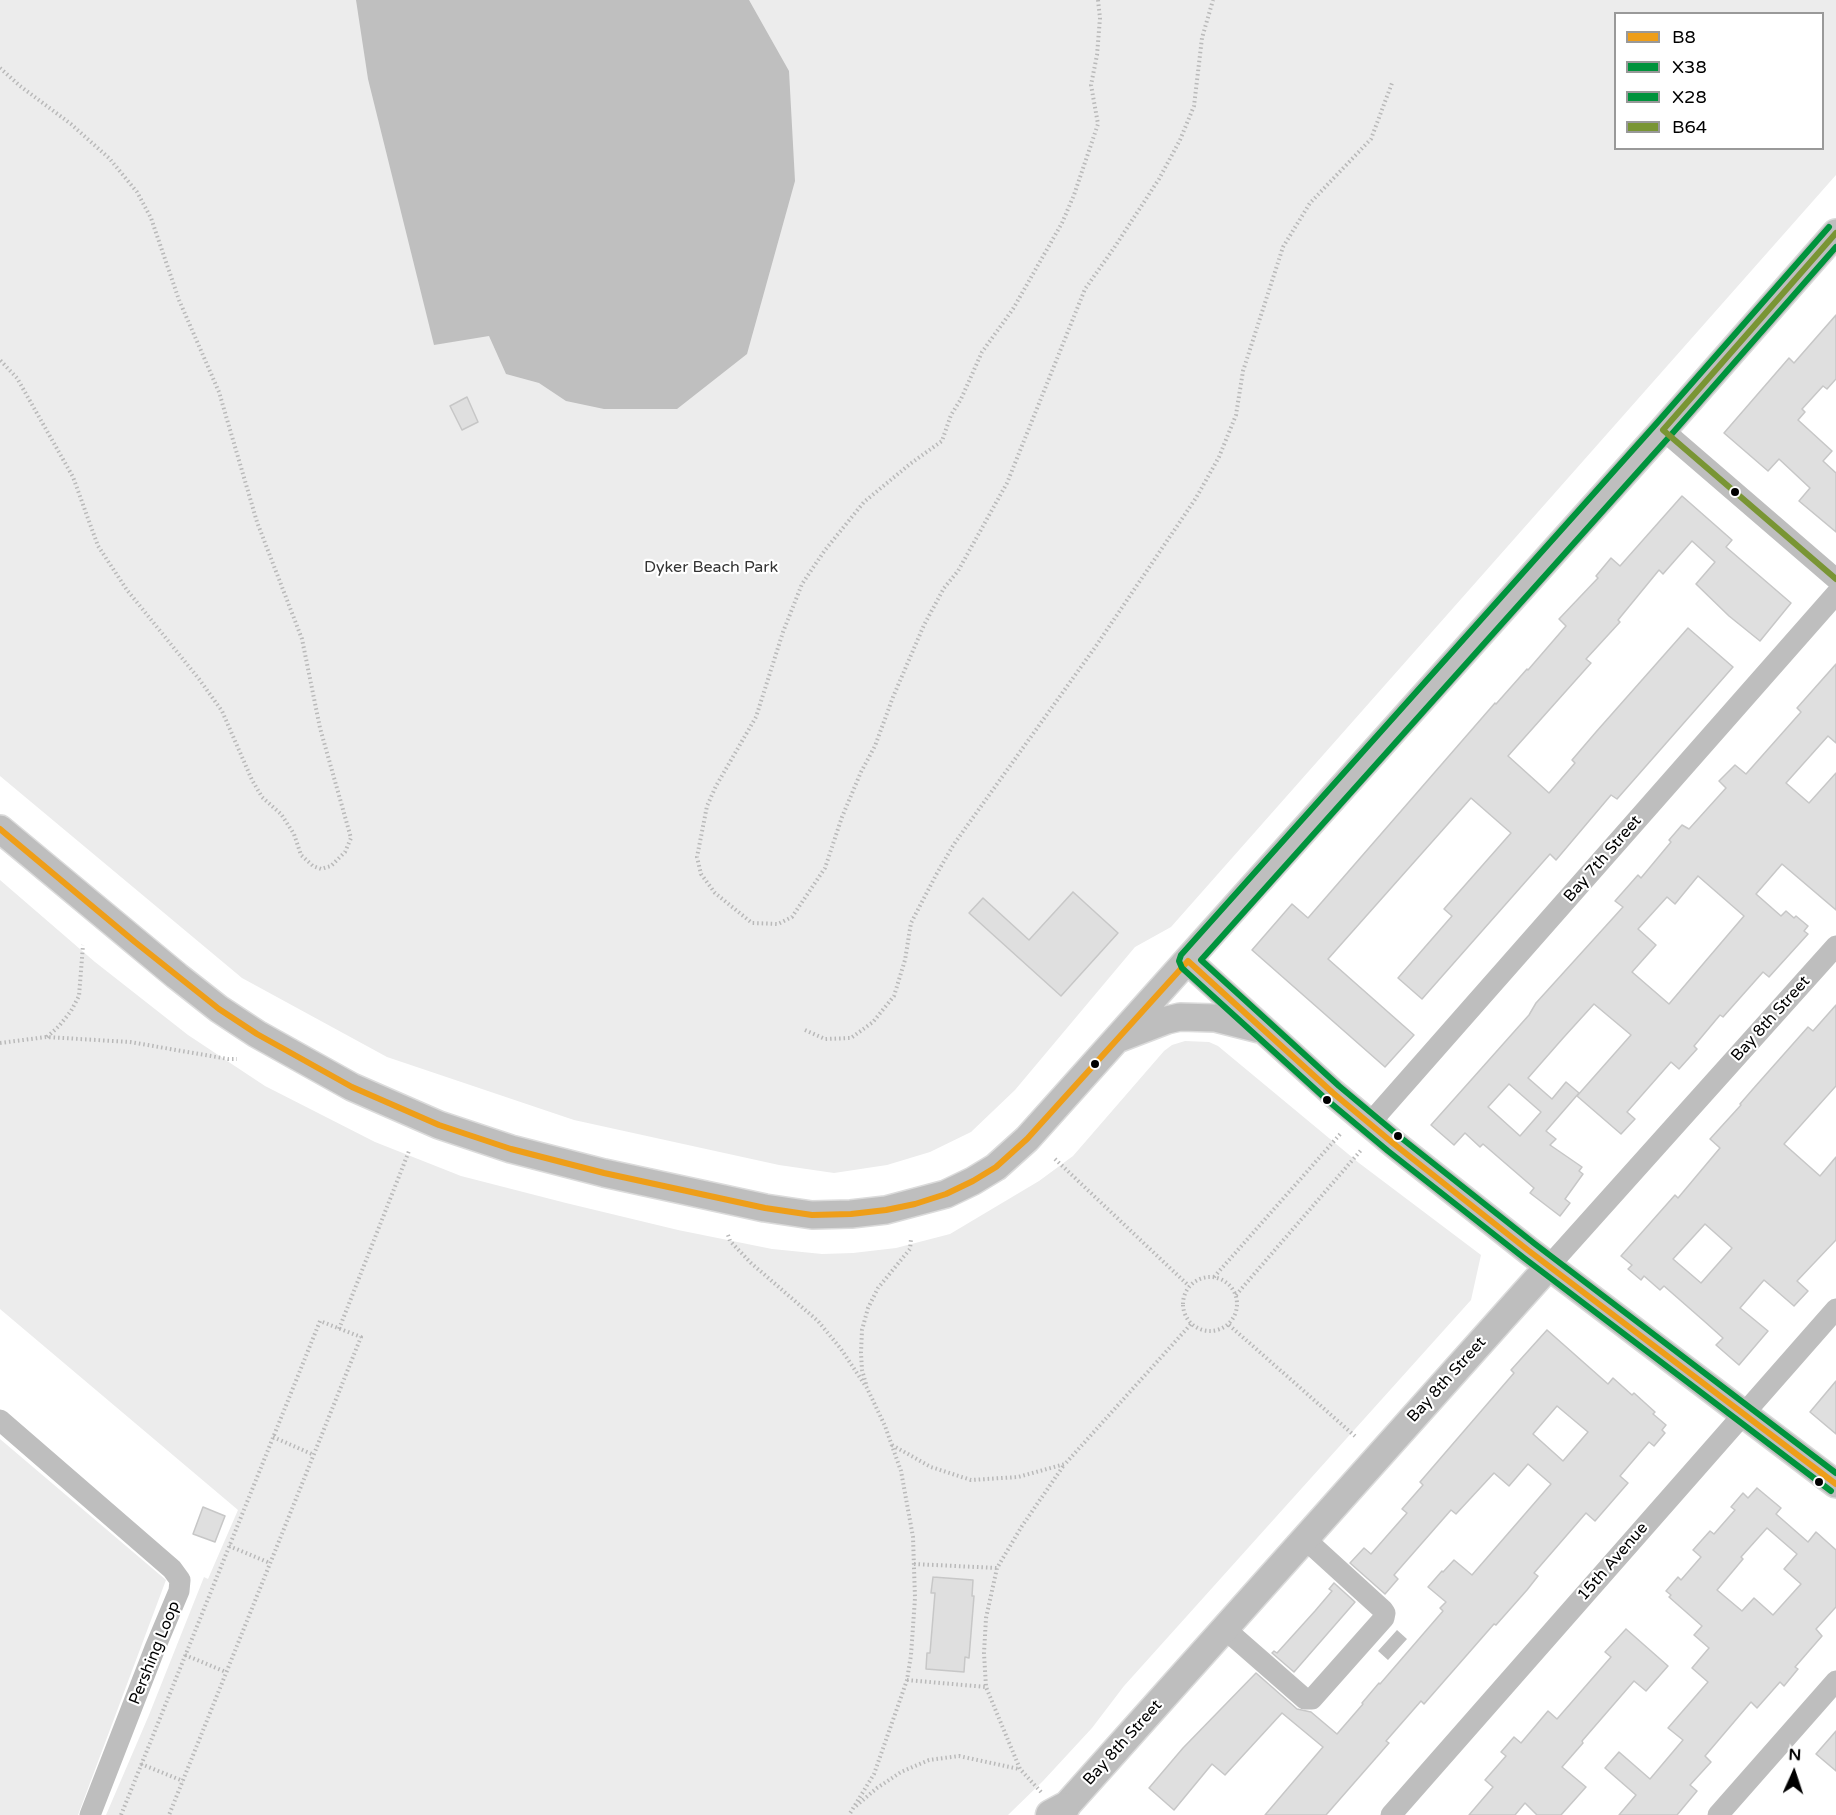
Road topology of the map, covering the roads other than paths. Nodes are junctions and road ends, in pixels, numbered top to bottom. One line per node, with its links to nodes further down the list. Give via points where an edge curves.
1 (1836, 233): 2 (main road)
2 (1663, 430): 3 (street); 7 (main road)
3 (1836, 579)
4 (1836, 594): 10 (street, Bay 7th Street)
5 (0, 829): 9 (main road, via 219,1009 257,1035 352,1087 439,1125 511,1149 765,1208 812,1215 886,1210 946,1194 973,1182 1027,1139)
6 (1836, 946): 11 (street, Bay 8th Street)
7 (1188, 961): 8 (main road); 9 (main road)
8 (1263, 1030): 9 (main road, via 1215,1018 1180,1017); 10 (main road)
9 (1116, 1040)
10 (1370, 1123): 11 (main road)
11 (1549, 1266): 13 (main road); 16 (main road, Bay 8th Street)
12 (1836, 1309): 13 (street, 15th Avenue)
13 (1744, 1413): 15 (main road); 21 (street, 15th Avenue)
14 (0, 1420): 20 (street, Pershing Loop, via 180,1580 179,1591)
15 (1836, 1484)
16 (1305, 1539): 17 (main road, Bay 8th Street); 17 (street, via 1383,1610 1384,1618 1311,1699 1305,1699)
17 (1225, 1629): 19 (main road, Bay 8th Street)
18 (1836, 1681): 22 (street)
19 (1057, 1809)
20 (90, 1815)
21 (1391, 1815)
22 (1718, 1815)

